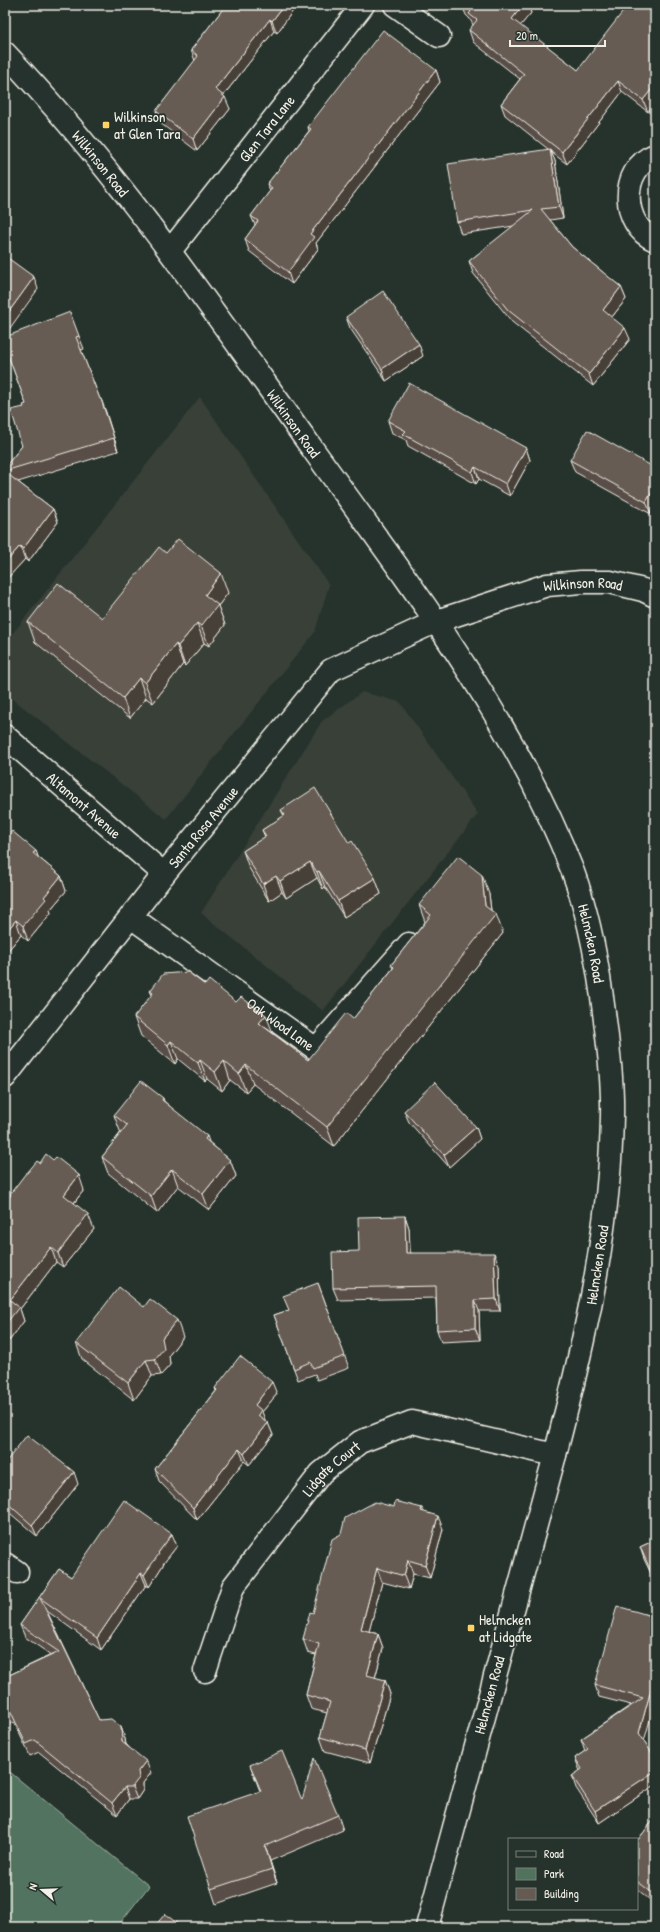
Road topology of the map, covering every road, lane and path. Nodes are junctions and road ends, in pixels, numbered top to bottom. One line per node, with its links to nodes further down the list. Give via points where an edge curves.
1 (363, 5): 7 (street, Glen Tara Lane)
2 (395, 5): 3 (street)
3 (439, 36)
4 (5, 53): 7 (street, Wilkinson Road, via 98,158)
5 (655, 155): 6 (street, via 636,170 629,187 628,206 635,224 648,238)
6 (655, 240)
7 (170, 251): 9 (street, Wilkinson Road)
8 (655, 596): 9 (street, Wilkinson Road, via 610,582 547,585)
9 (437, 621): 11 (street, Santa Rosa Avenue, via 331,670); 15 (street, Helmcken Road, via 490,704 548,813 575,876 595,952 607,1036 612,1113 608,1196 592,1302)
10 (5, 736): 11 (street, Altamont Avenue)
11 (164, 874): 12 (street, Santa Rosa Avenue)
12 (131, 917): 13 (street, Oak Wood Lane, via 316,1049); 14 (street, Santa Rosa Avenue)
13 (409, 944)
14 (5, 1077)
15 (555, 1455): 16 (street, Lidgate Court, via 412,1422 360,1442 321,1472 233,1587); 17 (street, Helmcken Road)
16 (205, 1671)
17 (427, 1927)

